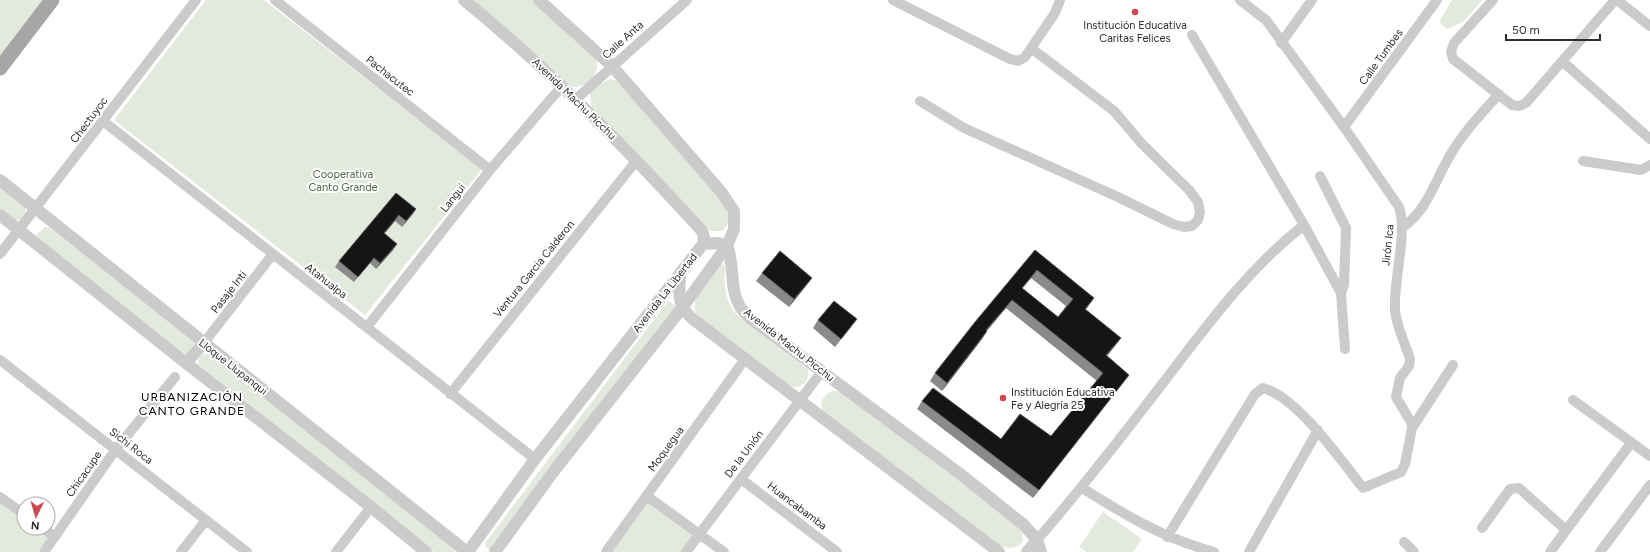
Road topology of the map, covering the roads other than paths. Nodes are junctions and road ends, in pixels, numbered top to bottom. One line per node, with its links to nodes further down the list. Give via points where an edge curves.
1 (52, 0): 20 (main road)
2 (196, 0): 25 (street, Chectuyoc)
3 (275, 0): 31 (street, Pachacutec)
4 (464, 0): 21 (street, Avenida Machu Picchu, via 498,27)
5 (539, 0): 19 (street)
6 (686, 0): 19 (street, Calle Anta)
7 (893, 0): 17 (street, via 1010,60 1018,61 1025,57)
8 (1060, 0): 17 (street, via 1055,13)
9 (1240, 0): 16 (street, Jirón Ica, via 1266,20)
10 (1312, 0): 16 (street)
11 (1437, 0): 26 (street, Calle Tumbes)
12 (1493, 0): 22 (street, via 1454,43 1451,52 1453,59)
13 (1616, 0): 14 (street); 18 (street)
14 (1650, 26)
15 (1192, 35): 36 (street)
16 (1281, 43): 26 (street, Jirón Ica)
17 (1031, 48): 24 (street, via 1114,111 1142,144 1189,190 1198,202 1200,213 1192,226 1173,224 1118,196 971,131)
18 (1562, 62): 22 (street, via 1526,102 1519,106 1512,105); 27 (street)
19 (612, 66): 23 (street, Calle Anta); 40 (street, via 729,203 734,211 734,229)
20 (0, 68)
21 (562, 86): 23 (street, Avenida Machu Picchu); 31 (street, Langui)
22 (1499, 94): 37 (street, via 1464,133 1422,208 1413,220)
23 (576, 99): 28 (street, Avenida Machu Picchu)
24 (920, 101)
25 (103, 121): 34 (street, Chectuyoc); 42 (street, Atahualpa)
26 (1344, 127): 37 (street, Jirón Ica, via 1398,206)
27 (1650, 139)
28 (637, 160): 39 (street, Avenida Machu Picchu, via 702,231); 55 (street, Ventura Garcia Calderon)
29 (1583, 161): 30 (street, via 1641,170)
30 (1650, 165)
31 (490, 170): 46 (street, Langui)
32 (1320, 176): 44 (street, via 1346,228 1344,285)
33 (0, 180): 34 (street, Lloque Llupanqui)
34 (35, 210): 38 (street, Chectuyoc); 47 (street, Lloque Llupanqui)
35 (0, 215): 38 (street)
36 (1304, 226): 44 (street); 66 (street, via 1280,244 1216,313)
37 (1402, 228): 58 (street, Jirón Ica, via 1395,312 1410,359 1409,366 1400,378 1396,397)
38 (19, 230): 41 (street, Chectuyoc); 51 (street)
39 (703, 244): 40 (street, Avenida La Libertad, via 719,243); 43 (street, Avenida La Libertad)
40 (727, 246): 45 (street, Avenida La Libertad); 53 (street, Avenida Machu Picchu, via 734,293 739,306 752,319)
41 (0, 254)
42 (273, 254): 46 (street, Atahualpa); 47 (street, Pasaje Inti)
43 (680, 276): 45 (street, via 679,296); 63 (street, Avenida La Libertad)
44 (1341, 293): 48 (street)
45 (682, 308): 49 (street); 85 (street, Avenida La Libertad, via 554,471)
46 (367, 327): 55 (street, Atahualpa)
47 (204, 344): 51 (street); 84 (street, Lloque Llupanqui)
48 (1344, 349)
49 (745, 359): 56 (street); 67 (street, Moquegua)
50 (0, 360): 61 (street, Sichi Roca)
51 (186, 364): 69 (street)
52 (1453, 365): 58 (street)
53 (822, 370): 56 (street, De la Unión); 77 (street, Avenida Machu Picchu, via 959,473 1024,525)
54 (175, 377): 61 (street, Chicacupe)
55 (450, 394): 63 (street, Atahualpa)
56 (799, 400): 64 (street, De la Unión); 90 (street)
57 (1573, 400): 60 (street)
58 (1412, 428): 59 (street, via 1401,472 1363,488)
59 (1318, 430): 76 (street, via 1274,391 1263,388 1255,394); 94 (street)
60 (1632, 443): 62 (street); 73 (street)
61 (116, 449): 71 (street, Sichi Roca); 75 (street, Chicacupe)
62 (1650, 456)
63 (535, 459): 84 (street, Avenida La Libertad)
64 (741, 479): 74 (street, De la Unión); 89 (street, Huancabamba)
65 (1650, 485): 97 (street)
66 (1082, 488): 76 (street, via 1125,515); 77 (street)
67 (647, 496): 74 (street); 86 (street, Moquegua)
68 (0, 497): 70 (street)
69 (371, 507): 82 (street); 83 (street)
70 (16, 508)
71 (206, 520): 80 (street); 81 (street, Sichi Roca)
72 (1482, 528): 73 (street, via 1510,489 1518,488)
73 (1566, 530): 96 (street)
74 (699, 534): 87 (street, De la Unión); 88 (street)
75 (55, 537): 79 (street, Chicacupe)
76 (1168, 537): 93 (street)
77 (1037, 540): 91 (street); 92 (street, Avenida Machu Picchu)
78 (1404, 542): 95 (street)
79 (44, 552)
80 (181, 552)
81 (247, 552)
82 (336, 552)
83 (426, 552)
84 (468, 552)
85 (496, 552)
86 (606, 552)
87 (686, 552)
88 (724, 552)
89 (837, 552)
90 (999, 552)
91 (1027, 552)
92 (1041, 552)
93 (1214, 552)
94 (1249, 552)
95 (1414, 552)
96 (1550, 552)
97 (1600, 552)

